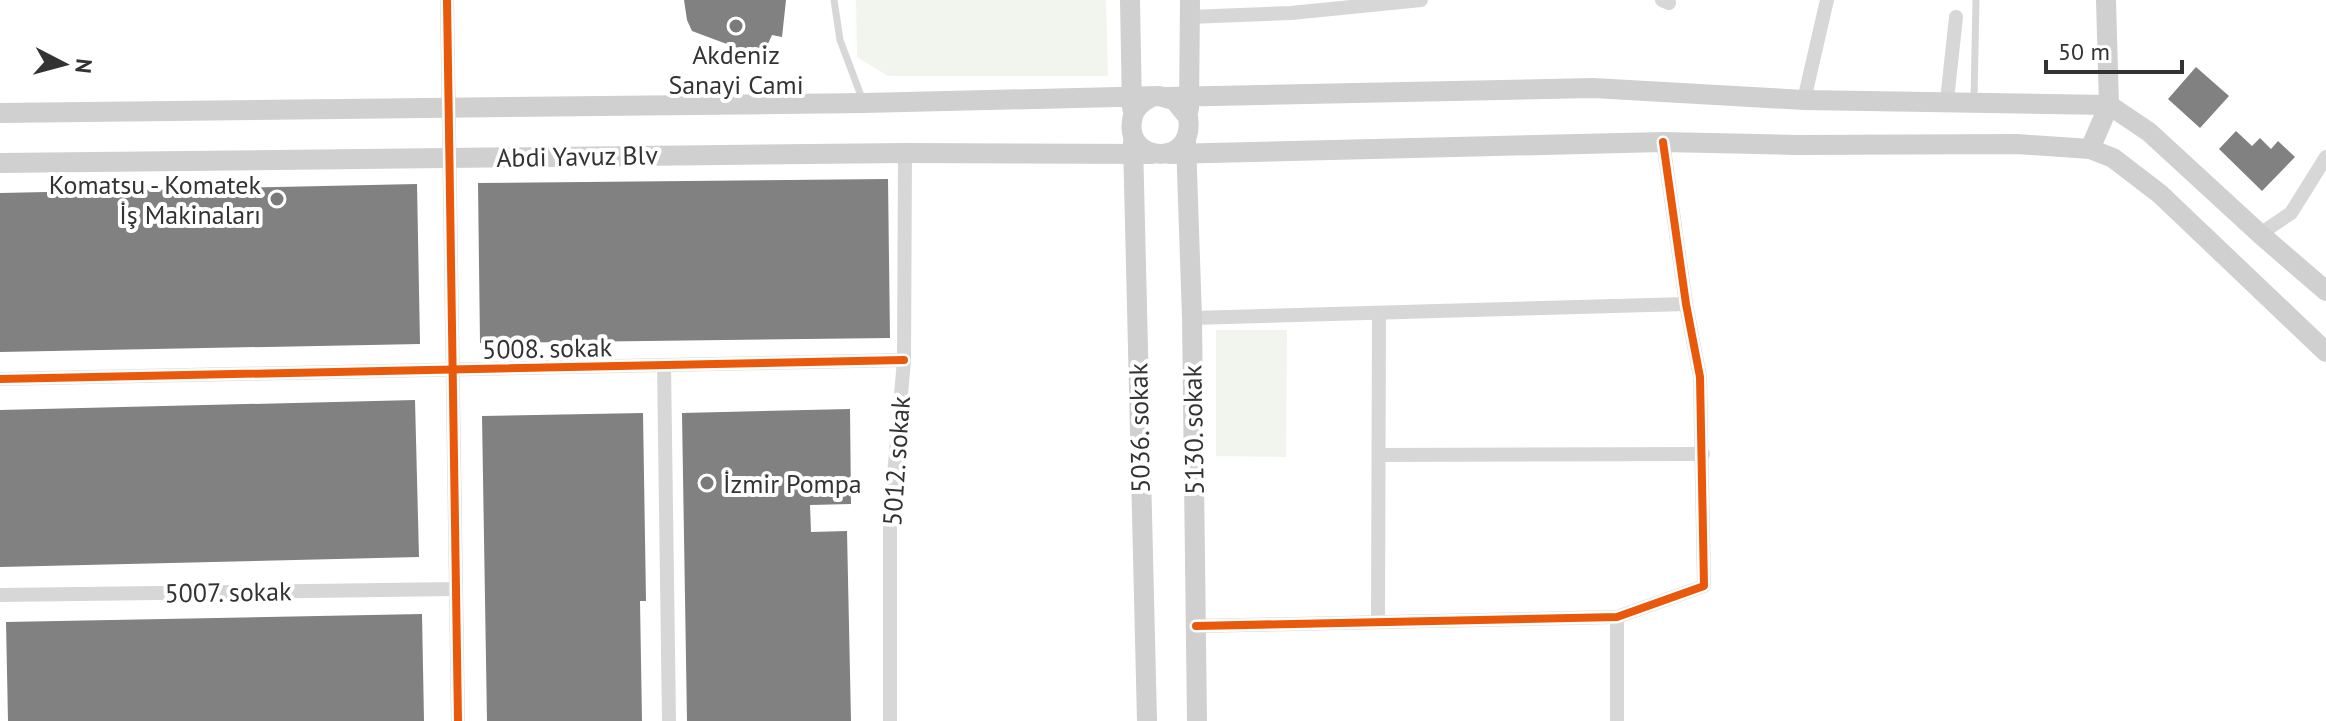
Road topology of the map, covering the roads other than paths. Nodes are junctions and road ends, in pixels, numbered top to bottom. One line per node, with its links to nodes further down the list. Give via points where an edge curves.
1 (447, 0): 17 (street)
2 (834, 0): 15 (lane, via 840,40)
3 (1130, 0): 11 (main road)
4 (1421, 0): 8 (street, via 1291,13)
5 (1827, 0): 12 (street)
6 (1976, 0): 14 (lane)
7 (2106, 0): 16 (main road)
8 (1190, 8): 10 (main road)
9 (1956, 17): 13 (street)
10 (1189, 95): 11 (main road); 12 (main road, via 1593,88); 19 (main road)
11 (1150, 97): 15 (main road); 19 (main road, via 1180,104); 21 (main road, via 1139,106)
12 (1804, 100): 13 (main road)
13 (1947, 100): 14 (main road)
14 (1974, 101): 16 (main road)
15 (864, 103): 17 (main road)
16 (2109, 105): 22 (main road); 27 (main road, via 2149,132)
17 (449, 109): 18 (main road); 25 (street)
18 (0, 113)
19 (1188, 117): 21 (main road)
20 (1663, 142): 21 (main road, Abdi Yavuz Blv); 22 (main road, Abdi Yavuz Blv); 29 (street)
21 (1156, 144): 23 (main road, Abdi Yavuz Blv); 31 (main road, 5130. sokak); 47 (main road, 5036. sokak)
22 (2090, 149): 32 (main road, via 2113,158 2160,194)
23 (905, 153): 25 (main road, Abdi Yavuz Blv); 33 (street, 5012. sokak)
24 (2326, 157): 27 (street, via 2291,213)
25 (450, 158): 26 (main road, Abdi Yavuz Blv); 35 (street)
26 (0, 163)
27 (2260, 234): 28 (main road)
28 (2326, 291)
29 (1686, 304): 30 (street); 37 (street, via 1700,377)
30 (1379, 314): 31 (street); 38 (street)
31 (1192, 318): 43 (main road, 5130. sokak)
32 (2326, 352)
33 (904, 360): 34 (street, 5008. sokak); 46 (street, 5012. sokak, via 890,521)
34 (664, 365): 35 (street, 5008. sokak); 45 (street)
35 (453, 370): 36 (street, 5008. sokak); 39 (street)
36 (0, 379)
37 (1703, 454): 38 (street); 41 (street, via 1704,586)
38 (1379, 455): 42 (street)
39 (456, 589): 40 (street, 5007. sokak); 44 (street)
40 (0, 595)
41 (1617, 617): 42 (street); 49 (street)
42 (1378, 621): 43 (street)
43 (1196, 626): 48 (main road, 5130. sokak)
44 (458, 721)
45 (669, 721)
46 (890, 721)
47 (1147, 721)
48 (1197, 721)
49 (1617, 721)

